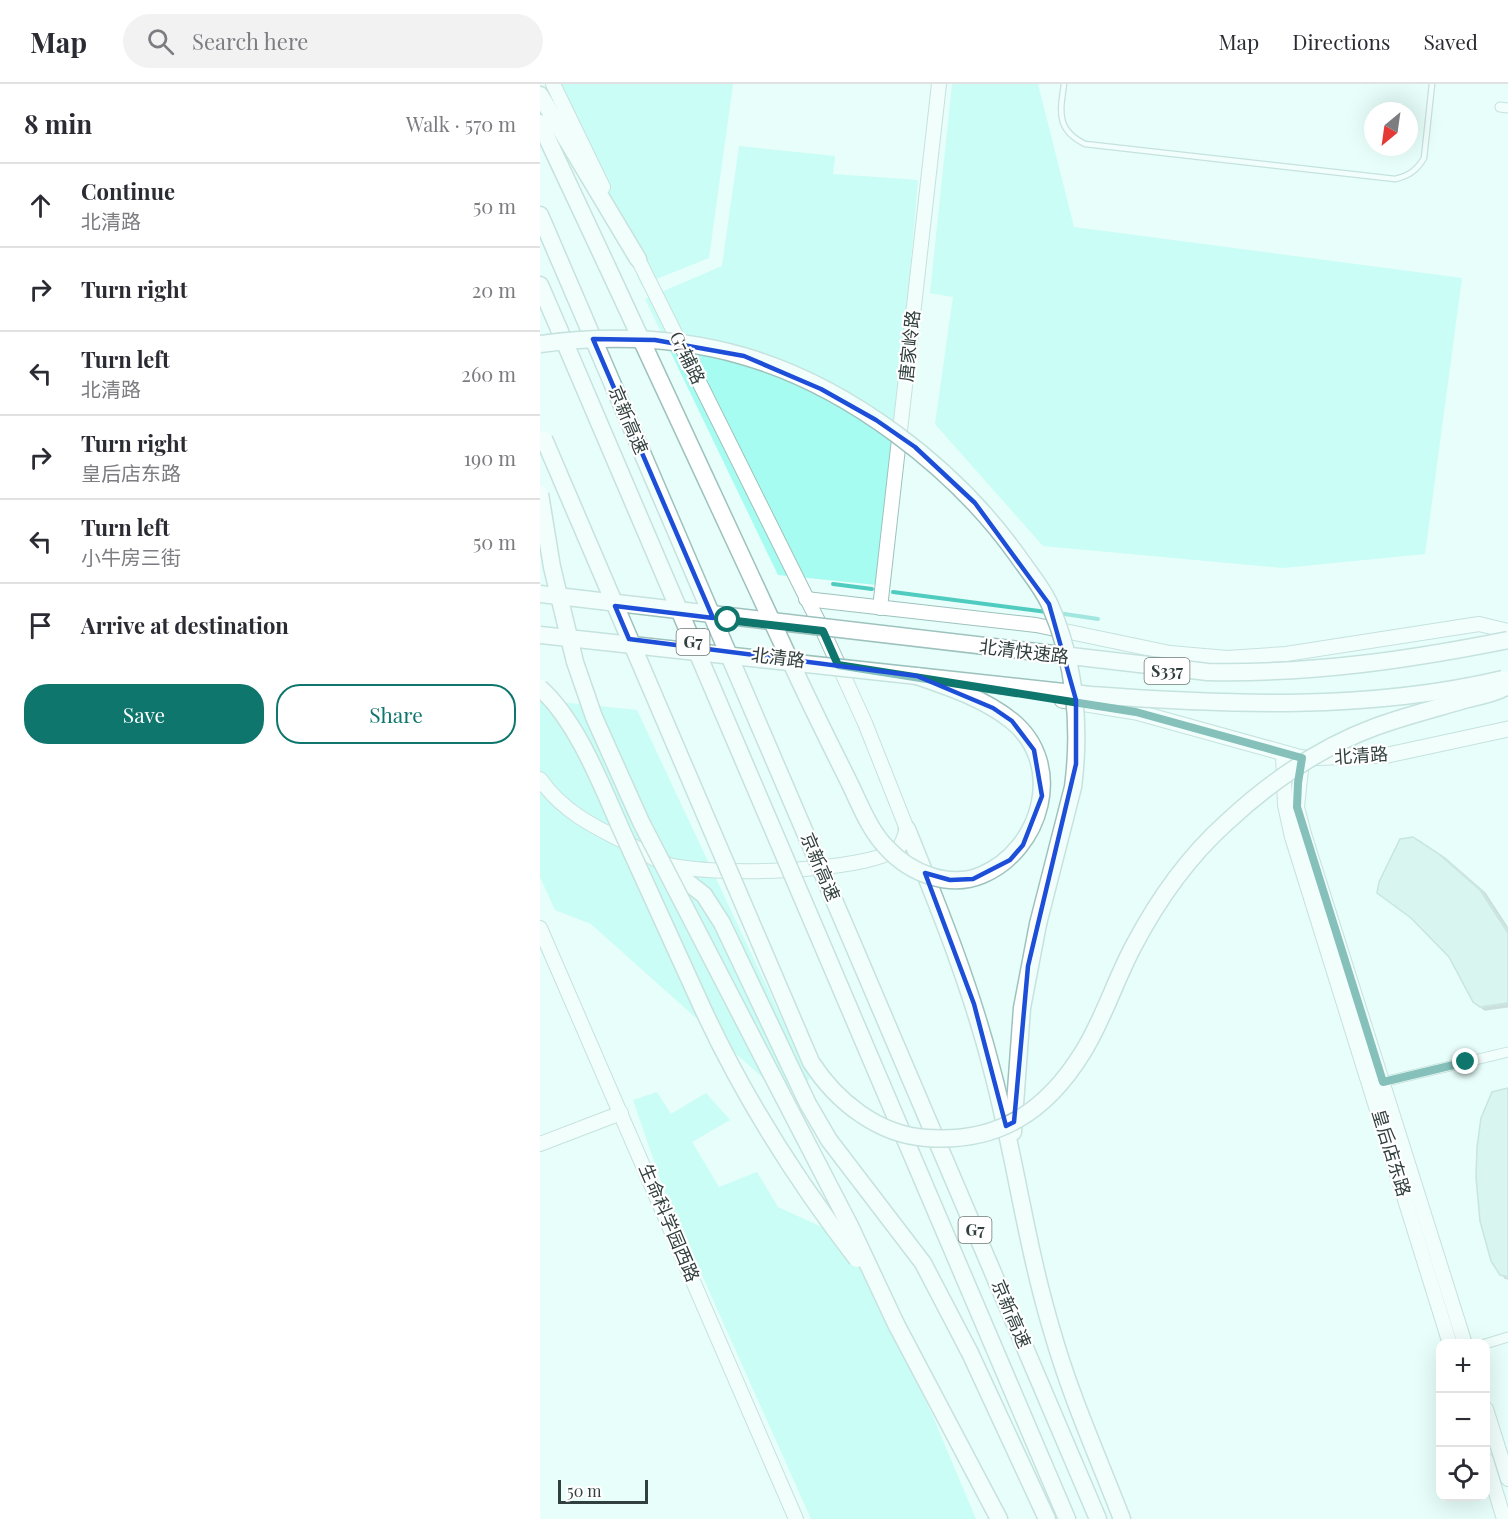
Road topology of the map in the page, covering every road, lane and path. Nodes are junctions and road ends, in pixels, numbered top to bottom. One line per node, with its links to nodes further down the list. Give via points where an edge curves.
1 (553, 84): 8 (street, G7辅路)
2 (939, 84): 15 (street, 唐家岭路)
3 (1064, 84): 4 (lane, via 1060,116 1074,139 1085,144 1395,179 1419,167 1424,158)
4 (1432, 84)
5 (540, 95): 8 (highway)
6 (540, 123): 22 (highway, bridge, via 871,825 885,847 910,867 950,880 973,879 1010,860 1032,831 1042,796 1038,760 1025,735 1012,721 964,694)
7 (540, 215): 50 (highway, 京新高速 / G7, bridge)
8 (638, 259): 14 (street, G7辅路)
9 (540, 285): 49 (highway, 京新高速 / G7, bridge)
10 (540, 344): 37 (highway, bridge, via 601,339 700,346 744,356 821,389 915,447 975,503 1011,546 1049,604 1076,700 1077,742 1073,787 1028,966 1019,1031)
11 (542, 434): 24 (highway, bridge, via 811,1062 824,1083 852,1109 898,1132 951,1140 998,1130 1026,1117 1059,1085 1084,1050 1129,953 1170,886 1227,822 1266,790 1332,748 1374,728)
12 (540, 494): 38 (highway, bridge, via 552,567 575,662 594,717 652,844 850,1226)
13 (540, 596): 17 (main road, 北清路); 20 (highway, 北清快速路, bridge, via 1208,672 1255,673 1371,664)
14 (806, 599): 15 (street, 北清路); 17 (street, G7辅路)
15 (880, 608): 18 (street, 北清路, via 1036,625 1170,653 1227,658 1286,654 1479,624)
16 (540, 628): 21 (main road, 北清路)
17 (823, 631): 18 (main road, 北清路 / S337, via 1094,664 1255,675 1316,672 1389,661); 21 (street, G7辅路)
18 (1508, 631)
19 (540, 635): 22 (highway, 北清快速路, bridge)
20 (1508, 640)
21 (838, 665): 27 (main road, 北清路, via 1136,712); 30 (street, G7辅路)
22 (917, 676): 23 (highway, 北清快速路, bridge, via 1091,695 1257,705 1332,702)
23 (1508, 678)
24 (1508, 687)
25 (540, 688): 38 (highway, bridge, via 565,719 596,774 703,1010 755,1113)
26 (1508, 729): 28 (main road, 北清路, via 1388,755)
27 (1283, 754): 28 (main road, 北清路); 40 (street, 皇后店东路, via 1285,805 1292,837)
28 (1302, 758): 34 (street, 皇后店东路, via 1297,807)
29 (540, 779): 31 (street, via 553,798 575,816)
30 (907, 830): 31 (street, via 900,846 883,856 811,870 689,868); 37 (highway, via 974,1004)
31 (663, 863): 48 (highway, via 704,895 722,923 829,1140 923,1263 970,1353)
32 (540, 928): 35 (street, 生命科学园西路)
33 (1508, 1052): 34 (street)
34 (1383, 1082): 41 (street, 皇后店东路)
35 (621, 1113): 36 (street); 46 (street, 生命科学园西路)
36 (540, 1144)
37 (1013, 1154): 51 (highway, via 1030,1252 1052,1334)
38 (873, 1281): 47 (highway, bridge)
39 (1508, 1337): 42 (street)
40 (1448, 1339)
41 (1463, 1339)
42 (1490, 1342)
43 (1490, 1424): 45 (street)
44 (1490, 1476): 52 (street)
45 (1508, 1479)
46 (796, 1519)
47 (999, 1519)
48 (1047, 1519)
49 (1067, 1519)
50 (1098, 1519)
51 (1122, 1519)
52 (1504, 1519)

